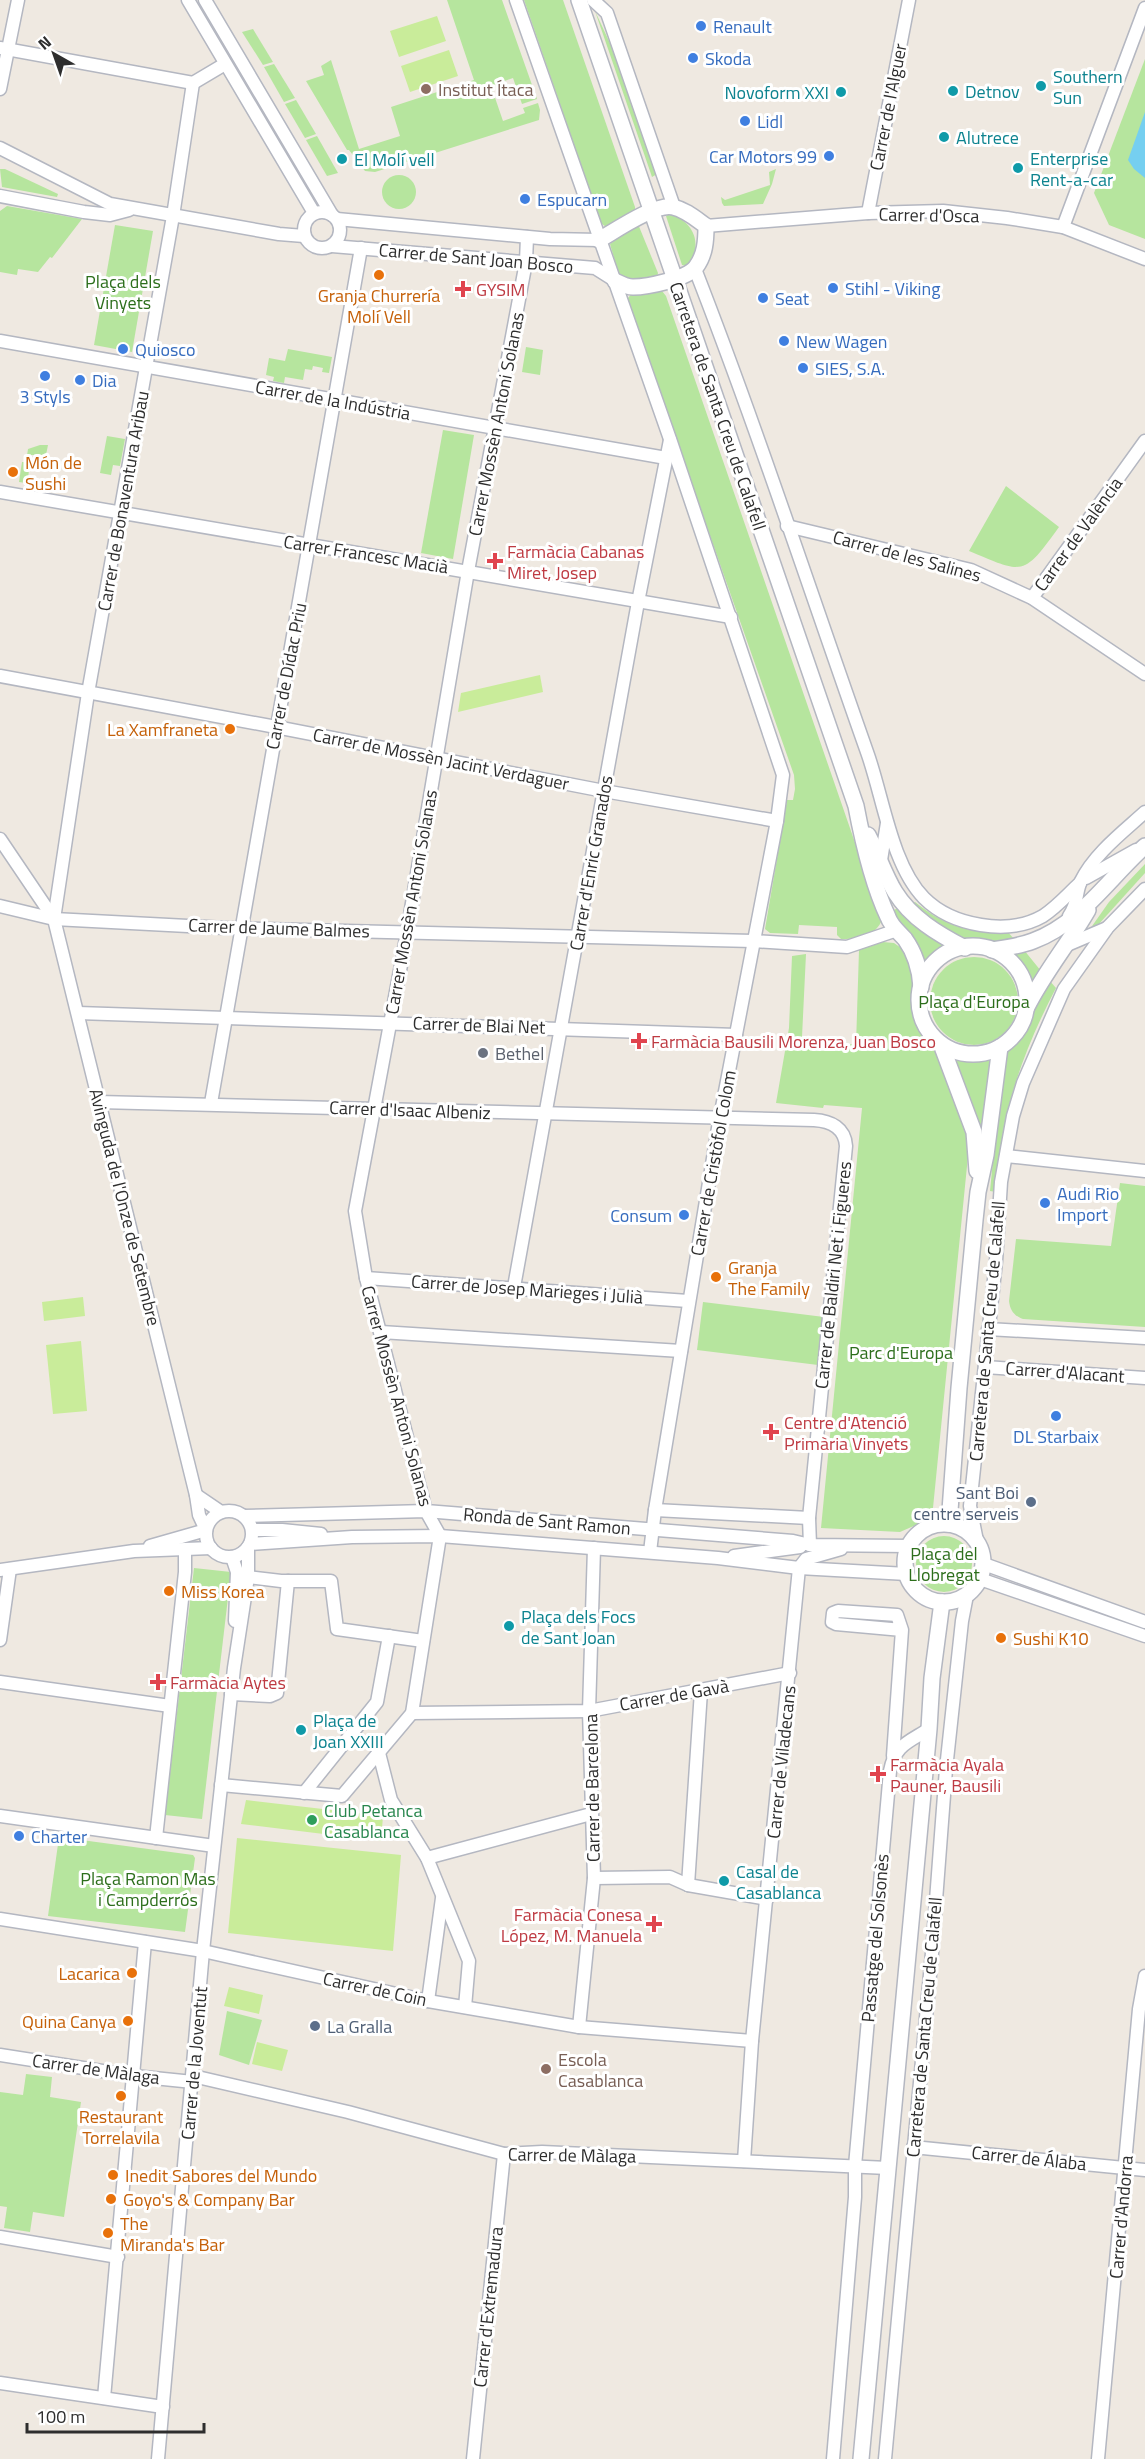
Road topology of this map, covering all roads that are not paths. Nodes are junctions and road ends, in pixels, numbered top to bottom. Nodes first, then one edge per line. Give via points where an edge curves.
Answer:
1 (18, 0) edge
2 (188, 0) edge
3 (205, 0) edge
4 (516, 0) edge
5 (579, 0) edge
6 (593, 0) edge
7 (909, 0) edge
8 (1145, 8) edge
9 (4, 49) edge
10 (225, 64) junction
11 (193, 83) junction
12 (0, 89) edge
13 (0, 148) edge
14 (0, 196) edge
15 (674, 207) junction
16 (132, 209) junction
17 (651, 211) junction
18 (314, 213) junction
19 (868, 213) junction
20 (173, 216) junction
21 (334, 217) junction
22 (706, 226) junction
23 (1063, 227) junction
24 (304, 236) junction
25 (527, 237) junction
26 (599, 240) junction
27 (332, 246) junction
28 (361, 248) junction
29 (1145, 259) edge
30 (526, 262) junction
31 (695, 269) junction
32 (674, 280) junction
33 (615, 281) junction
34 (0, 341) edge
35 (147, 367) junction
36 (336, 401) junction
37 (495, 428) junction
38 (670, 439) junction
39 (1145, 441) edge
40 (666, 458) junction
41 (0, 492) edge
42 (121, 513) junction
43 (787, 526) junction
44 (310, 545) junction
45 (468, 571) junction
46 (1032, 598) junction
47 (638, 602) junction
48 (731, 617) junction
49 (1145, 674) edge
50 (0, 676) edge
51 (88, 693) junction
52 (276, 727) junction
53 (436, 758) junction
54 (604, 791) junction
55 (1145, 812) edge
56 (857, 813) junction
57 (888, 818) junction
58 (777, 821) junction
59 (0, 839) edge
60 (1145, 845) edge
61 (881, 860) junction
62 (1081, 881) junction
63 (1145, 889) edge
64 (1094, 898) junction
65 (0, 906) edge
66 (54, 919) junction
67 (1063, 925) junction
68 (1108, 927) junction
69 (241, 928) junction
70 (897, 930) junction
71 (407, 933) junction
72 (578, 936) junction
73 (753, 941) junction
74 (1067, 945) junction
75 (965, 948) junction
76 (992, 950) junction
77 (921, 987) junction
78 (1026, 1009) junction
79 (78, 1013) junction
80 (226, 1018) junction
81 (390, 1023) junction
82 (562, 1028) junction
83 (736, 1035) junction
84 (941, 1044) junction
85 (1000, 1047) junction
86 (99, 1102) junction
87 (211, 1103) junction
88 (373, 1108) junction
89 (544, 1114) junction
90 (720, 1118) junction
91 (1006, 1156) junction
92 (1145, 1171) edge
93 (978, 1192) junction
94 (366, 1278) junction
95 (514, 1287) junction
96 (688, 1301) junction
97 (988, 1329) junction
98 (381, 1332) junction
99 (1145, 1338) edge
100 (681, 1351) junction
101 (985, 1367) junction
102 (1145, 1378) edge
103 (196, 1495) junction
104 (655, 1510) junction
105 (426, 1511) junction
106 (221, 1512) junction
107 (282, 1515) junction
108 (244, 1516) junction
109 (809, 1518) junction
110 (949, 1524) junction
111 (206, 1530) junction
112 (252, 1530) junction
113 (653, 1530) junction
114 (313, 1533) junction
115 (440, 1536) junction
116 (352, 1537) junction
117 (977, 1541) junction
118 (249, 1545) junction
119 (810, 1545) junction
120 (856, 1545) junction
121 (909, 1546) junction
122 (211, 1548) junction
123 (594, 1548) junction
124 (185, 1550) junction
125 (134, 1551) junction
126 (650, 1552) junction
127 (232, 1557) junction
128 (718, 1558) junction
129 (799, 1568) junction
130 (5, 1570) edge
131 (982, 1571) junction
132 (907, 1574) junction
133 (248, 1577) junction
134 (288, 1581) junction
135 (967, 1595) junction
136 (942, 1602) junction
137 (1145, 1622) edge
138 (902, 1630) junction
139 (0, 1632) edge
140 (389, 1636) junction
141 (1145, 1636) edge
142 (423, 1641) junction
143 (234, 1668) junction
144 (790, 1673) junction
145 (0, 1682) edge
146 (701, 1691) junction
147 (231, 1694) junction
148 (170, 1706) junction
149 (590, 1710) junction
150 (412, 1713) junction
151 (929, 1729) junction
152 (380, 1753) junction
153 (893, 1756) junction
154 (221, 1785) junction
155 (304, 1793) junction
156 (591, 1814) junction
157 (0, 1816) edge
158 (156, 1838) junction
159 (214, 1846) junction
160 (427, 1858) junction
161 (594, 1878) junction
162 (688, 1885) junction
163 (442, 1898) junction
164 (767, 1899) junction
165 (0, 1919) edge
166 (145, 1942) junction
167 (203, 1951) junction
168 (1145, 1976) edge
169 (428, 2001) junction
170 (465, 2007) junction
171 (579, 2027) junction
172 (752, 2041) junction
173 (0, 2055) edge
174 (134, 2076) junction
175 (193, 2079) junction
176 (913, 2147) junction
177 (504, 2154) junction
178 (744, 2162) junction
179 (855, 2166) junction
180 (888, 2168) junction
181 (1126, 2168) junction
182 (1145, 2170) edge
183 (0, 2237) edge
184 (117, 2257) junction
185 (0, 2383) edge
186 (104, 2398) junction
187 (163, 2407) junction
188 (158, 2459) edge
189 (473, 2459) edge
190 (833, 2459) edge
191 (861, 2459) edge
192 (885, 2459) edge
193 (1098, 2459) edge

1 - 9 street
2 - 10 street
3 - 21 street
4 - 26 street
5 - 17 street, Carretera de Santa Creu de Calafell
6 - 15 street via 607,13
7 - 19 street, Carrer de l'Alguer
8 - 23 street
9 - 11 street
9 - 12 street
10 - 11 street
10 - 18 street
11 - 20 street, Carrer de Bonaventura Aribau
13 - 16 street via 110,204
14 - 16 street via 110,215
15 - 17 street
15 - 22 street
16 - 20 street
17 - 26 street
17 - 32 street, Carretera de Santa Creu de Calafell
18 - 21 street via 326,212
18 - 24 street via 304,225
19 - 22 street, Carrer d'Osca
19 - 23 street, Carrer d'Osca via 943,211
20 - 24 street
20 - 35 street, Carrer de Bonaventura Aribau
21 - 25 street, Carrer de Sant Joan Bosco
21 - 27 street via 340,233
22 - 31 street via 706,246
23 - 29 street, Carrer d'Osca
24 - 27 street via 314,247
25 - 26 street, Carrer de Sant Joan Bosco
25 - 30 street, Carrer Mossèn Antoni Solanas
26 - 33 street
27 - 28 street, Carrer de Sant Joan Bosco
28 - 30 street, Carrer de Sant Joan Bosco
28 - 36 street, Carrer de Dídac Priu
30 - 33 street, Carrer de Sant Joan Bosco via 595,268
30 - 37 street, Carrer Mossèn Antoni Solanas
31 - 32 street
31 - 43 street, Carretera de Santa Creu de Calafell
32 - 33 street via 633,287
32 - 56 street, Carretera de Santa Creu de Calafell
33 - 38 street
34 - 35 street, Carrer de la Indústria
35 - 36 street, Carrer de la Indústria
35 - 42 street, Carrer de Bonaventura Aribau
36 - 37 street, Carrer de la Indústria
36 - 44 street, Carrer de Dídac Priu
37 - 40 street, Carrer de la Indústria
37 - 45 street, Carrer Mossèn Antoni Solanas
38 - 40 street, Carrer d'Enric Granados
38 - 48 street
39 - 46 street, Carrer de València
40 - 47 street, Carrer d'Enric Granados
41 - 42 street, Carrer Francesc Macià
42 - 44 street, Carrer Francesc Macià
42 - 51 street, Carrer de Bonaventura Aribau
43 - 46 street, Carrer de les Salines via 971,570
43 - 57 street, Carretera de Santa Creu de Calafell
44 - 45 street, Carrer Francesc Macià
44 - 52 street, Carrer de Dídac Priu
45 - 47 street, Carrer Francesc Macià
45 - 53 street, Carrer Mossèn Antoni Solanas
46 - 49 street, Carrer de les Salines
47 - 48 street, Carrer Francesc Macià
47 - 54 street, Carrer d'Enric Granados
48 - 58 street, Carrer de Cristòfol Colom via 783,774
50 - 51 street, Carrer de Mossèn Jacint Verdaguer
51 - 52 street, Carrer de Mossèn Jacint Verdaguer
51 - 66 street, Carrer de Bonaventura Aribau
52 - 53 street, Carrer de Mossèn Jacint Verdaguer
52 - 69 street, Carrer de Dídac Priu
53 - 54 street, Carrer de Mossèn Jacint Verdaguer
53 - 71 street, Carrer Mossèn Antoni Solanas
54 - 58 street, Carrer de Mossèn Jacint Verdaguer
54 - 72 street, Carrer d'Enric Granados
55 - 62 street via 1103,852
56 - 61 street, Carretera de Santa Creu de Calafell
56 - 70 street, Carretera de Santa Creu de Calafell via 884,908
57 - 61 street, Carretera de Santa Creu de Calafell
57 - 62 street, Carretera de Santa Creu de Calafell via 912,884 932,905 966,922 1001,926 1033,921 1054,908
58 - 73 street, Carrer de Cristòfol Colom
59 - 66 street
60 - 62 street
60 - 64 street
61 - 75 street, Carretera de Santa Creu de Calafell via 896,894 918,918
62 - 67 street via 1076,905
63 - 68 street
64 - 67 street
64 - 74 street
65 - 66 street, Carrer de Jaume Balmes
66 - 69 street, Carrer de Jaume Balmes
66 - 79 street, Avinguda de l'Onze de Setembre
67 - 76 street via 1034,941
68 - 74 street
68 - 91 street, Carretera de Santa Creu de Calafell via 1064,988 1038,1045 1023,1083
69 - 71 street, Carrer de Jaume Balmes
69 - 80 street, Carrer de Dídac Priu
70 - 73 street, Carrer de Jaume Balmes via 847,946
70 - 77 street, Carretera de Santa Creu de Calafell via 914,956
71 - 72 street, Carrer de Jaume Balmes
71 - 81 street, Carrer Mossèn Antoni Solanas
72 - 73 street, Carrer de Jaume Balmes
72 - 82 street, Carrer d'Enric Granados
73 - 83 street, Carrer de Cristòfol Colom
74 - 78 street
75 - 76 street
75 - 77 street via 939,959
76 - 78 street via 1008,959 1020,974 1026,991
77 - 84 street via 922,1016
78 - 85 street via 1016,1033
79 - 80 street, Carrer de Blai Net
79 - 86 street, Avinguda de l'Onze de Setembre
80 - 81 street, Carrer de Blai Net
80 - 87 street, Carrer de Dídac Priu
81 - 82 street, Carrer de Blai Net
81 - 88 street, Carrer Mossèn Antoni Solanas
82 - 83 street, Carrer de Blai Net
82 - 89 street, Carrer d'Enric Granados
83 - 90 street, Carrer de Cristòfol Colom
84 - 85 street via 970,1054
84 - 93 street, Carretera de Santa Creu de Calafell via 974,1132
85 - 93 street, Carretera de Santa Creu de Calafell
86 - 87 street, Carrer d'Isaac Albeniz
86 - 103 street, Avinguda de l'Onze de Setembre
87 - 88 street, Carrer d'Isaac Albeniz
88 - 89 street, Carrer d'Isaac Albeniz
88 - 94 street, Carrer Mossèn Antoni Solanas via 355,1211
89 - 90 street, Carrer d'Isaac Albeniz
89 - 95 street, Carrer d'Enric Granados
90 - 96 street, Carrer de Cristòfol Colom
90 - 109 street, Carrer de Baldiri Net i Figueres via 823,1121 833,1124 845,1138
91 - 92 street
91 - 97 street, Carretera de Santa Creu de Calafell
93 - 110 street, Carretera de Santa Creu de Calafell
94 - 95 street, Carrer de Josep Marieges i Julià
94 - 98 street, Carrer Mossèn Antoni Solanas
95 - 96 street, Carrer de Josep Marieges i Julià
96 - 100 street, Carrer de Cristòfol Colom
97 - 99 street, Carrer d'Alacant
97 - 101 street, Carretera de Santa Creu de Calafell
98 - 100 street
98 - 105 street, Carrer Mossèn Antoni Solanas
100 - 104 street, Carrer de Cristòfol Colom
101 - 102 street, Carrer d'Alacant
101 - 117 street, Carretera de Santa Creu de Calafell via 970,1506
103 - 106 street
103 - 111 street, Avinguda de l'Onze de Setembre
104 - 109 street, Ronda de Sant Ramon
104 - 113 street, Carrer de Cristòfol Colom
105 - 107 street, Ronda de Sant Ramon
105 - 113 street, Ronda de Sant Ramon
105 - 115 street, Carrer Mossèn Antoni Solanas
106 - 108 street, Ronda de Sant Ramon via 235,1511
106 - 111 street via 210,1520
107 - 108 street, Ronda de Sant Ramon
107 - 114 street, Ronda de Sant Ramon
108 - 112 street
109 - 119 street, Carrer de Baldiri Net i Figueres
110 - 117 street via 968,1531
110 - 121 street via 926,1528
111 - 122 street
111 - 125 street
112 - 114 street, Ronda de Sant Ramon
112 - 118 street
113 - 119 street, Ronda de Sant Ramon
113 - 126 street, Carrer de Cristòfol Colom
114 - 116 street, Ronda de Sant Ramon
115 - 116 street, Ronda de Sant Ramon
115 - 123 street, Ronda de Sant Ramon
115 - 142 street
116 - 118 street, Ronda de Sant Ramon
117 - 131 street via 982,1551
118 - 127 street
118 - 133 street, Carrer de la Joventut
119 - 120 street, Ronda de Sant Ramon
119 - 128 street, Ronda de Sant Ramon
120 - 121 street, Ronda de Sant Ramon
120 - 129 street via 806,1559
121 - 132 street
122 - 124 street
122 - 127 street
123 - 126 street, Ronda de Sant Ramon
123 - 149 street, Carrer de Barcelona
124 - 125 street
124 - 148 street
125 - 130 street
126 - 128 street, Ronda de Sant Ramon
127 - 143 street, Carrer de la Joventut via 237,1572
128 - 129 street, Ronda de Sant Ramon
129 - 132 street, Ronda de Sant Ramon
129 - 144 street, Carrer de Viladecans
130 - 139 street
131 - 135 street
131 - 137 street
131 - 141 street
132 - 136 street via 918,1592
133 - 134 street
133 - 143 street, Carrer de la Joventut
134 - 140 street via 331,1581 336,1629
134 - 147 street via 277,1693
135 - 136 street
135 - 176 street, Carretera de Santa Creu de Calafell via 946,1769
136 - 151 street, Carretera de Santa Creu de Calafell
138 - 138 street via 897,1615 838,1611 831,1617 836,1624
138 - 153 street, Passatge del Solsonès
140 - 142 street
140 - 155 street via 377,1702
142 - 150 street
143 - 147 street, Carrer de la Joventut
144 - 146 street, Carrer de Gavà
144 - 164 street, Carrer de Viladecans
145 - 148 street
146 - 149 street, Carrer de Gavà
146 - 162 street
147 - 154 street, Carrer de la Joventut
148 - 158 street
149 - 150 street, Carrer de Gavà
149 - 156 street, Carrer de Barcelona
150 - 152 street
151 - 153 street
151 - 180 street, Carretera de Santa Creu de Calafell
152 - 155 street via 342,1796
152 - 160 street via 391,1800
153 - 179 street, Passatge del Solsonès
154 - 155 street
154 - 159 street, Carrer de la Joventut
156 - 160 street
156 - 161 street, Carrer de Barcelona
157 - 158 street
158 - 159 street
159 - 167 street, Carrer de la Joventut
160 - 163 street
161 - 162 street via 670,1878
161 - 171 street, Carrer de Barcelona
162 - 164 street
163 - 169 street
163 - 170 street via 469,1961
164 - 172 street, Carrer de Viladecans
165 - 166 street, Carrer de Coin
166 - 167 street, Carrer de Coin
166 - 174 street
167 - 169 street, Carrer de Coin
167 - 175 street, Carrer de la Joventut
168 - 181 street, Carrer d'Andorra
169 - 170 street, Carrer de Coin
170 - 171 street, Carrer de Coin via 524,2011
171 - 172 street, Carrer de Coin
172 - 178 street, Carrer de Viladecans
173 - 174 street, Carrer de Màlaga
174 - 175 street, Carrer de Màlaga
174 - 184 street
175 - 177 street, Carrer de Màlaga via 336,2109
175 - 187 street, Carrer de la Joventut
176 - 181 street, Carrer de Álaba
176 - 192 street, Carretera de Santa Creu de Calafell
177 - 178 street, Carrer de Màlaga via 542,2152
177 - 189 street, Carrer d'Extremadura
178 - 179 street, Carrer de Màlaga
179 - 180 street, Carrer de Màlaga
179 - 190 street, Passatge del Solsonès
180 - 191 street, Carretera de Santa Creu de Calafell
181 - 182 street, Carrer de Álaba
181 - 193 street, Carrer d'Andorra
183 - 184 street
184 - 186 street
185 - 186 street
186 - 187 street
187 - 188 street, Carrer de la Joventut

